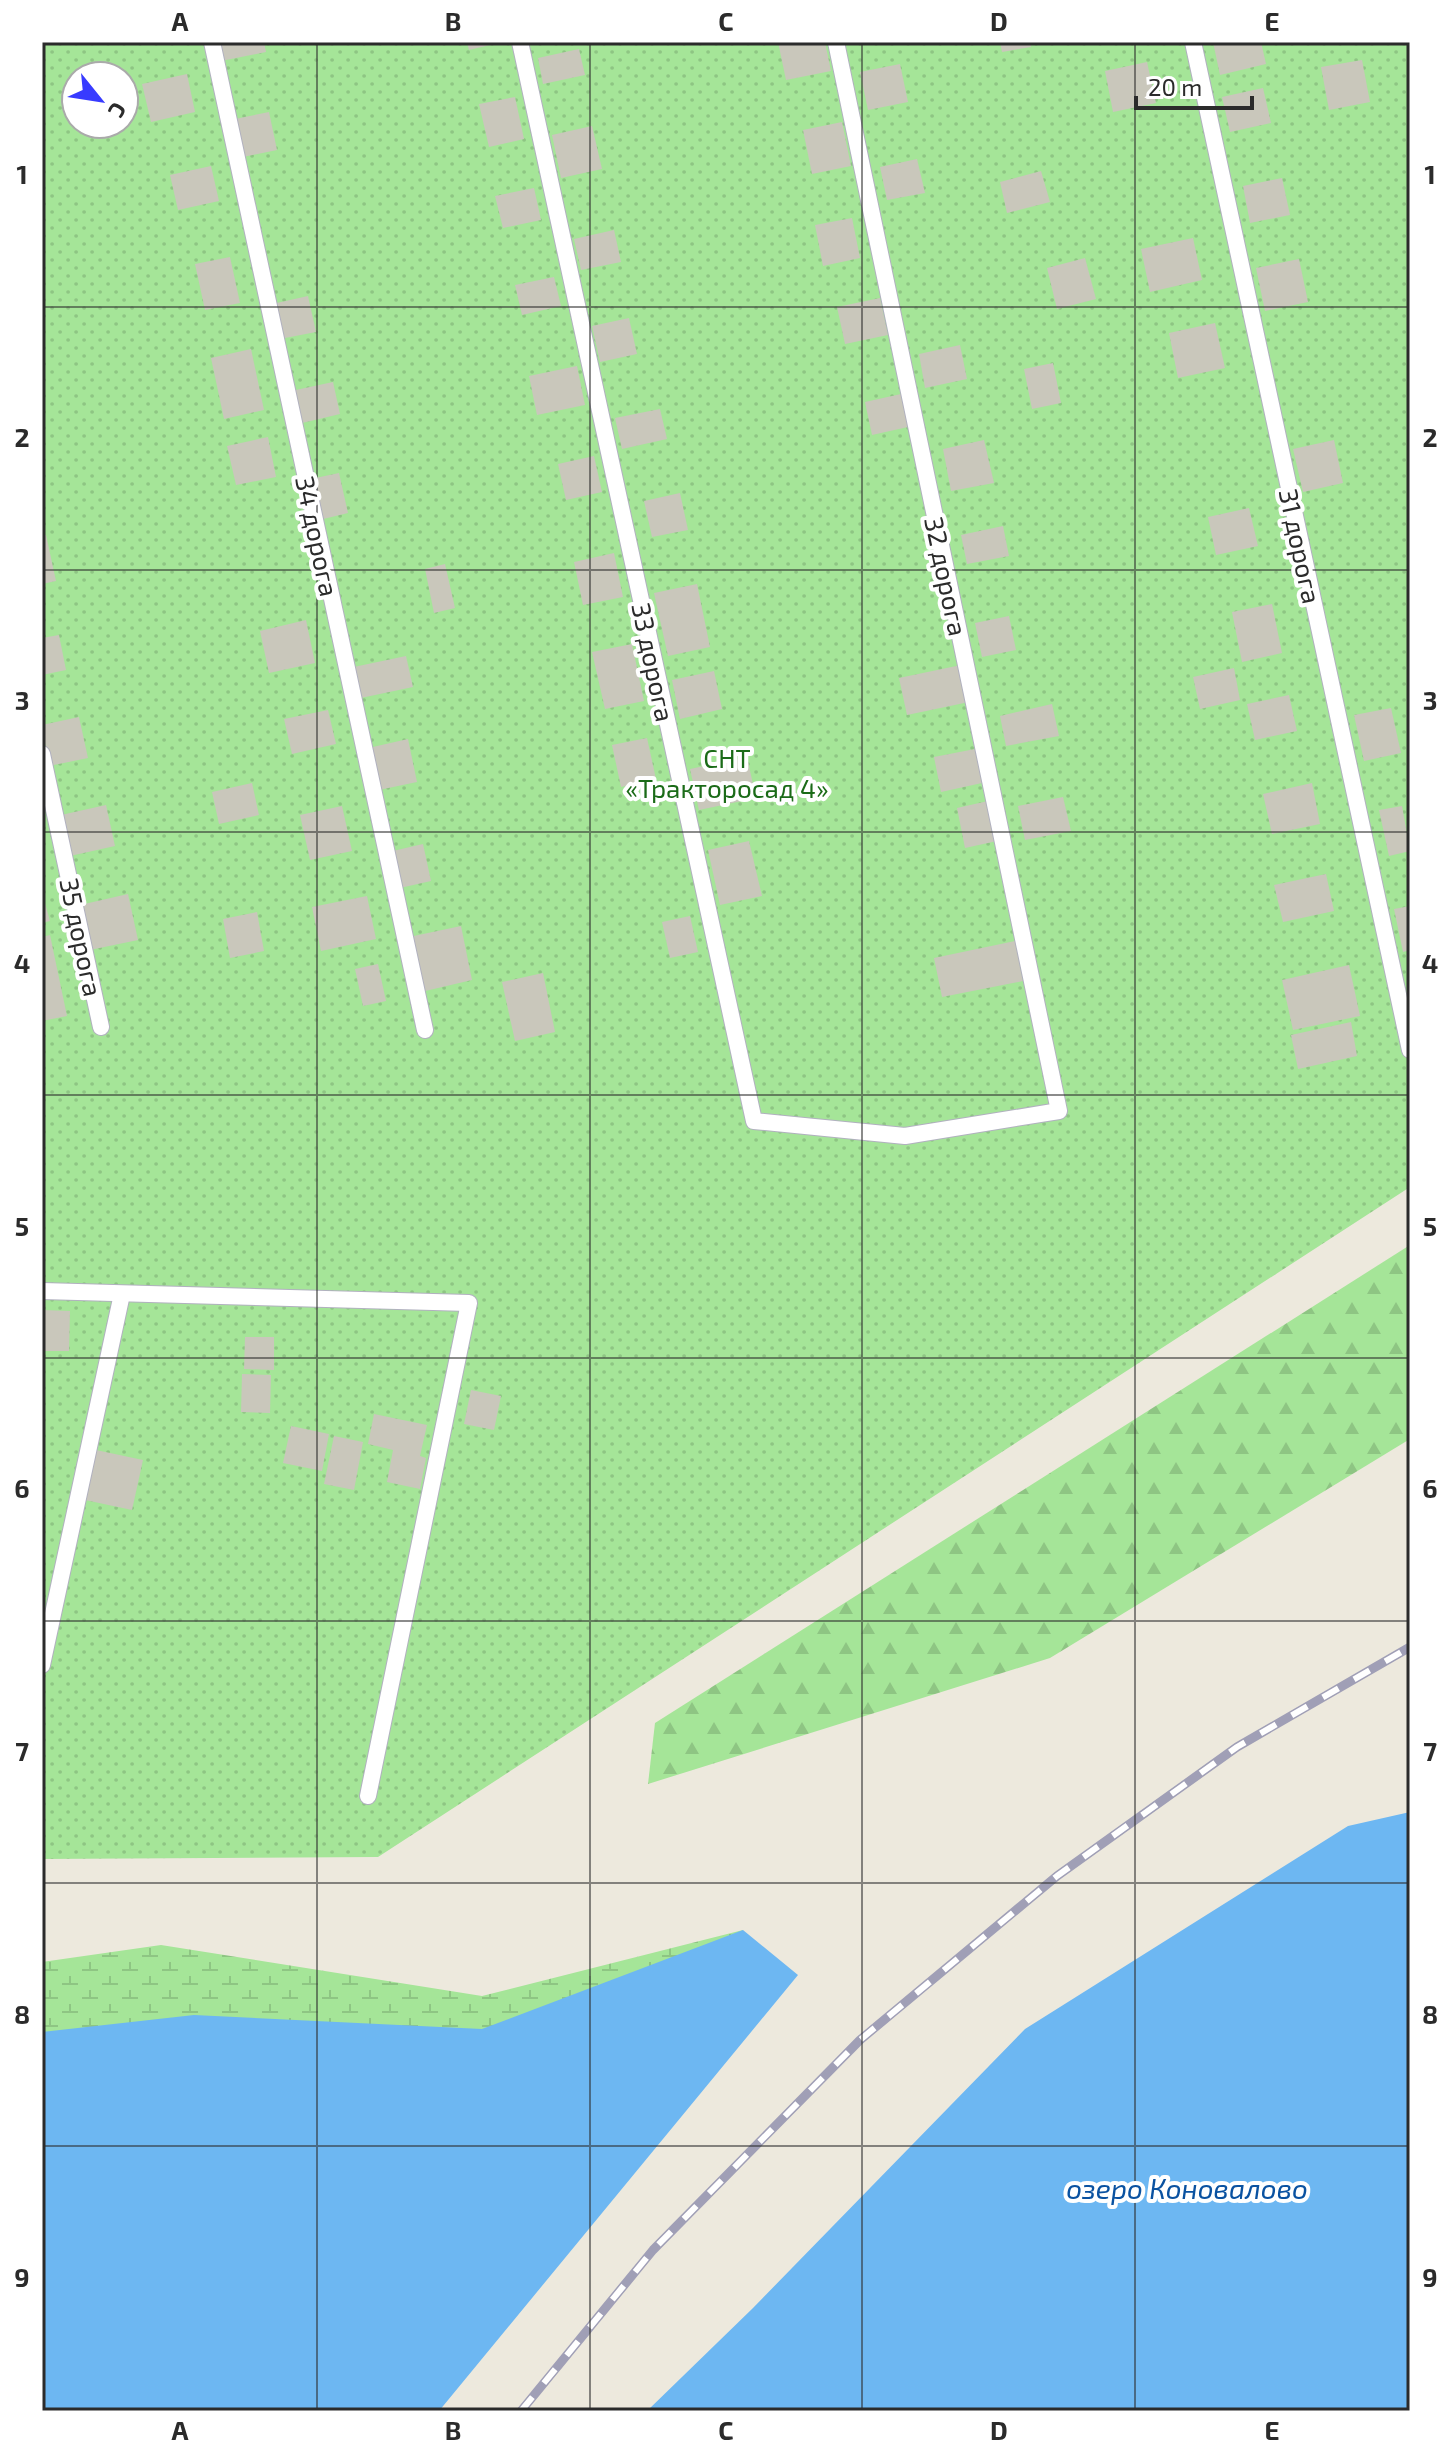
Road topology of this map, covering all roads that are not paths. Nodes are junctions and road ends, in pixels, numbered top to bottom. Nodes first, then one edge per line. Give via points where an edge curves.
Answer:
1 (212, 42) edge
2 (520, 42) edge
3 (836, 42) edge
4 (1193, 42) edge
5 (42, 754) edge
6 (101, 1027) dead end
7 (425, 1030) dead end
8 (1410, 1050) edge
9 (1059, 1111) joint
10 (42, 1291) edge
11 (122, 1294) junction
12 (42, 1665) edge
13 (368, 1796) dead end

1 - 7 lane, 34 дорога
2 - 9 lane, 33 дорога via 754,1121 905,1136
3 - 9 lane, 32 дорога
4 - 8 lane, 31 дорога
5 - 6 lane, 35 дорога
10 - 11 lane
11 - 12 lane
11 - 13 lane via 469,1303

